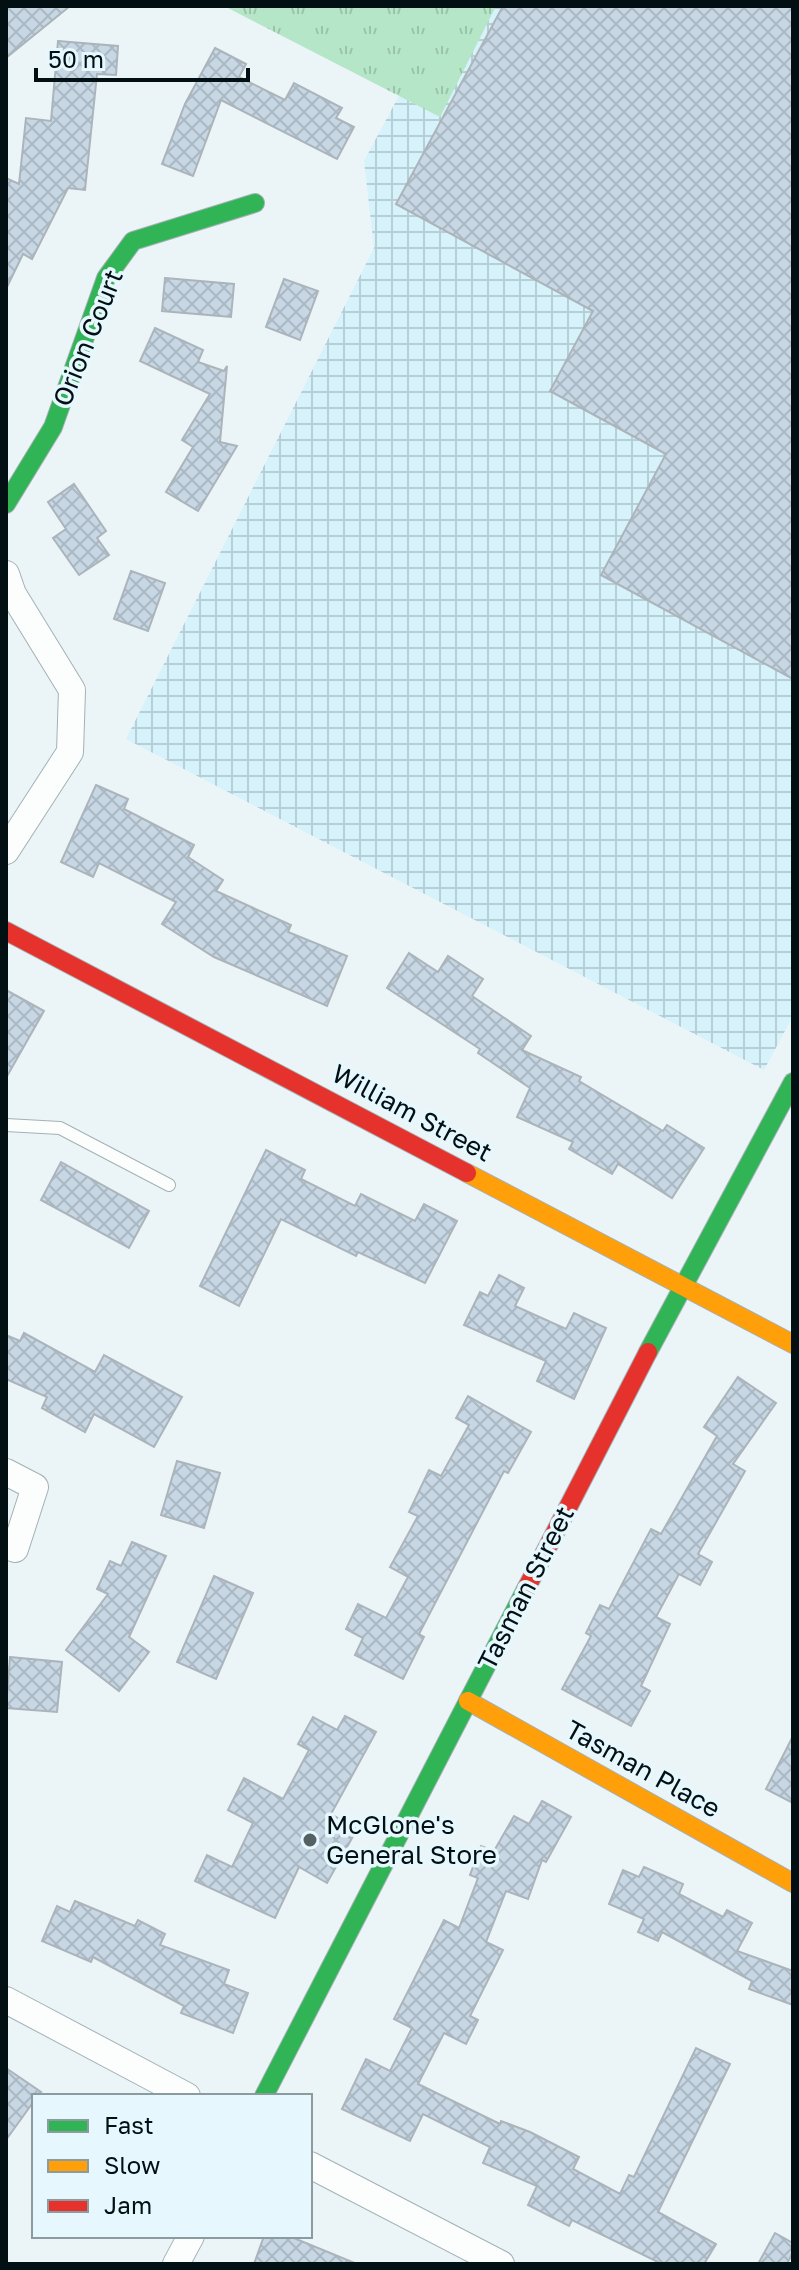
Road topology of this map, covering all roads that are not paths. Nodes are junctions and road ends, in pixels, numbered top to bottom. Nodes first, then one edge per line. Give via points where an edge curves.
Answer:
1 (255, 203) dead end
2 (6, 504) edge
3 (6, 574) edge
4 (6, 851) edge
5 (6, 931) edge
6 (793, 1082) edge
7 (6, 1125) edge
8 (169, 1185) dead end
9 (683, 1284) junction
10 (793, 1344) edge
11 (6, 1472) edge
12 (15, 1549) dead end
13 (468, 1701) junction
14 (793, 1883) edge
15 (6, 2000) edge
16 (183, 2094) edge
17 (265, 2094) edge
18 (312, 2166) edge
19 (190, 2238) edge
20 (176, 2264) edge
21 (501, 2264) edge

1 - 2 street, Orion Court via 133,241 106,278 53,427
3 - 4 street via 72,690 70,752
5 - 9 street, William Street
6 - 9 street, Tasman Street
7 - 8 lane via 60,1128
9 - 10 street, William Street
9 - 13 street, Tasman Street
11 - 12 street via 35,1487
13 - 14 street, Tasman Place
13 - 17 street, Tasman Street
15 - 16 street
18 - 21 street
19 - 20 street

